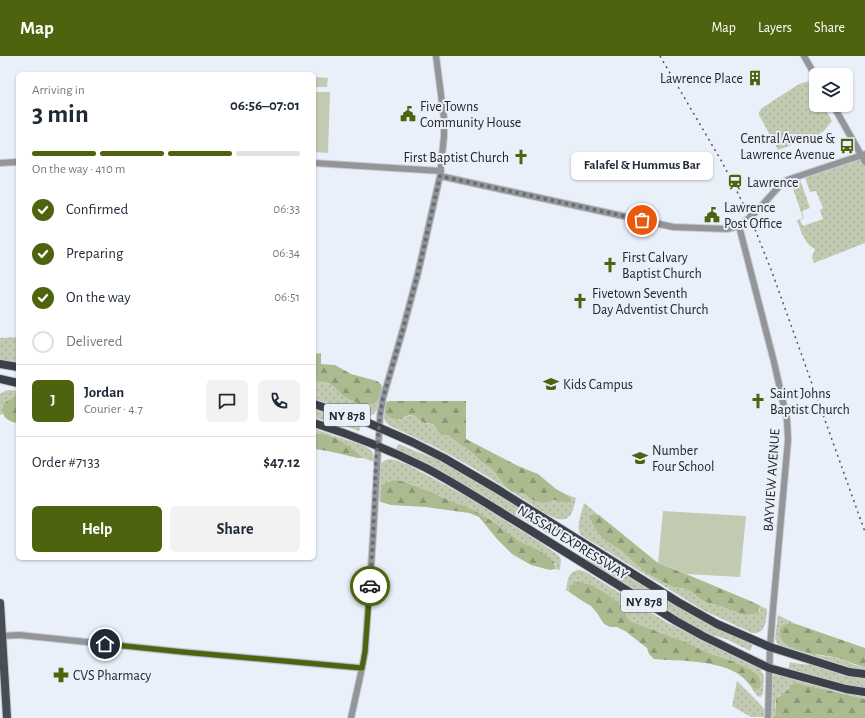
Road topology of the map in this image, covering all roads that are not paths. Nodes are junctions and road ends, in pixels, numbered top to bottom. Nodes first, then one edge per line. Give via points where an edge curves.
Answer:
1 (436, 56) edge
2 (804, 56) edge
3 (811, 68) edge
4 (837, 112) edge
5 (863, 154) edge
6 (16, 162) edge
7 (865, 162) edge
8 (316, 163) edge
9 (0, 164) edge
10 (440, 174) junction
11 (739, 226) junction
12 (0, 364) edge
13 (16, 367) edge
14 (0, 379) edge
15 (16, 383) edge
16 (316, 405) edge
17 (316, 424) edge
18 (379, 427) junction
19 (378, 446) junction
20 (0, 603) edge
21 (2, 636) junction
22 (770, 647) junction
23 (362, 668) junction
24 (770, 668) junction
25 (865, 674) edge
26 (865, 692) edge
27 (7, 718) edge
28 (351, 718) edge
29 (768, 718) edge

1 - 10 street via 444,118
2 - 3 street
4 - 5 street
5 - 7 street
5 - 11 street via 783,182 753,215
6 - 9 street
8 - 10 street
10 - 11 street via 673,227 727,229
10 - 18 street via 418,273 383,398
11 - 22 street, BAYVIEW AVENUE via 787,420 788,440
12 - 13 highway
14 - 15 highway
16 - 18 highway, NASSAU EXPRESSWAY / NY 878
17 - 19 highway, NASSAU EXPRESSWAY / NY 878
18 - 19 street
18 - 22 highway, NASSAU EXPRESSWAY / NY 878 via 473,474 698,614
19 - 23 street
19 - 24 highway, NASSAU EXPRESSWAY / NY 878 via 474,495 681,624
20 - 21 main road
21 - 23 street via 19,635
21 - 27 main road
22 - 24 street, BAYVIEW AVENUE
22 - 25 highway, NASSAU EXPRESSWAY / NY 878 via 849,672
23 - 28 street
24 - 26 highway, NASSAU EXPRESSWAY / NY 878
24 - 29 street, BAYVIEW AVENUE

